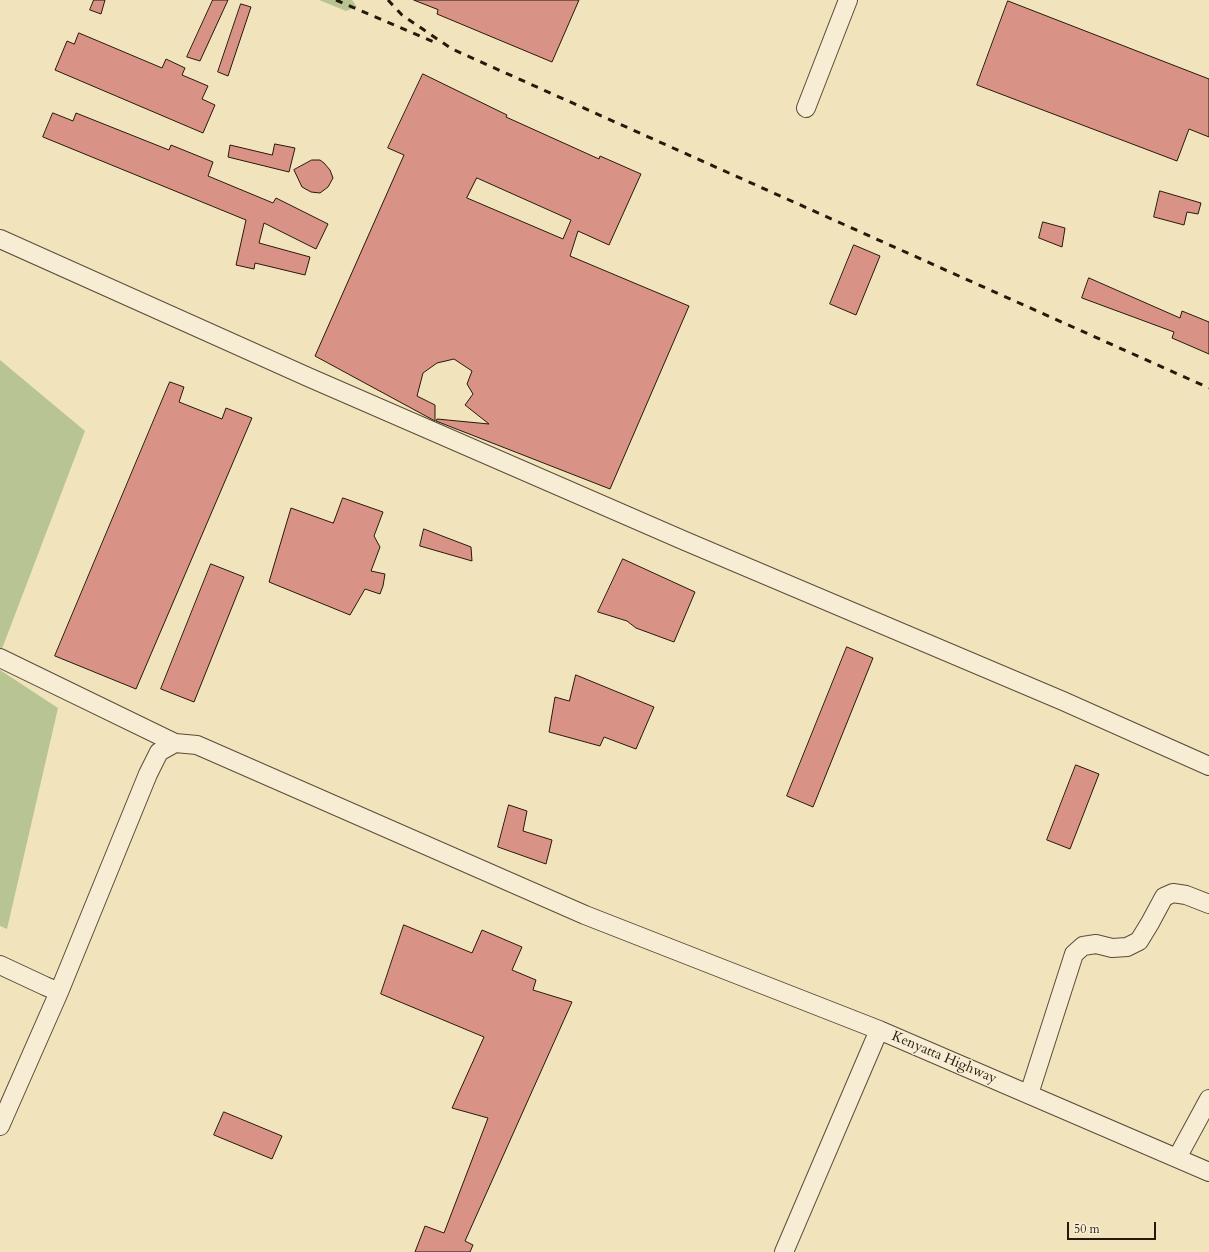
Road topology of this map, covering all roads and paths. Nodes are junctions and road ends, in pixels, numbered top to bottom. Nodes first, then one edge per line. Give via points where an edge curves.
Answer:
1 (848, 0) edge
2 (806, 108) dead end
3 (0, 239) edge
4 (0, 658) edge
5 (175, 742) junction
6 (1209, 766) edge
7 (1209, 904) edge
8 (0, 965) edge
9 (59, 992) junction
10 (879, 1030) junction
11 (1029, 1094) junction
12 (1209, 1099) edge
13 (0, 1126) edge
14 (1177, 1158) junction
15 (1209, 1172) edge
16 (784, 1252) edge

1 - 2 street
3 - 6 street via 677,538 1063,701
4 - 5 street
5 - 9 street via 159,752 148,774
5 - 10 street via 197,745 585,915
7 - 11 street via 1173,893 1164,897 1139,941 1127,947 1112,948 1096,944 1083,946 1074,954
8 - 9 street
9 - 13 street
10 - 11 street, Kenyatta Highway
10 - 16 street, Kenyatta Highway
11 - 14 street, Kenyatta Highway
12 - 14 street
14 - 15 street, Kenyatta Highway

